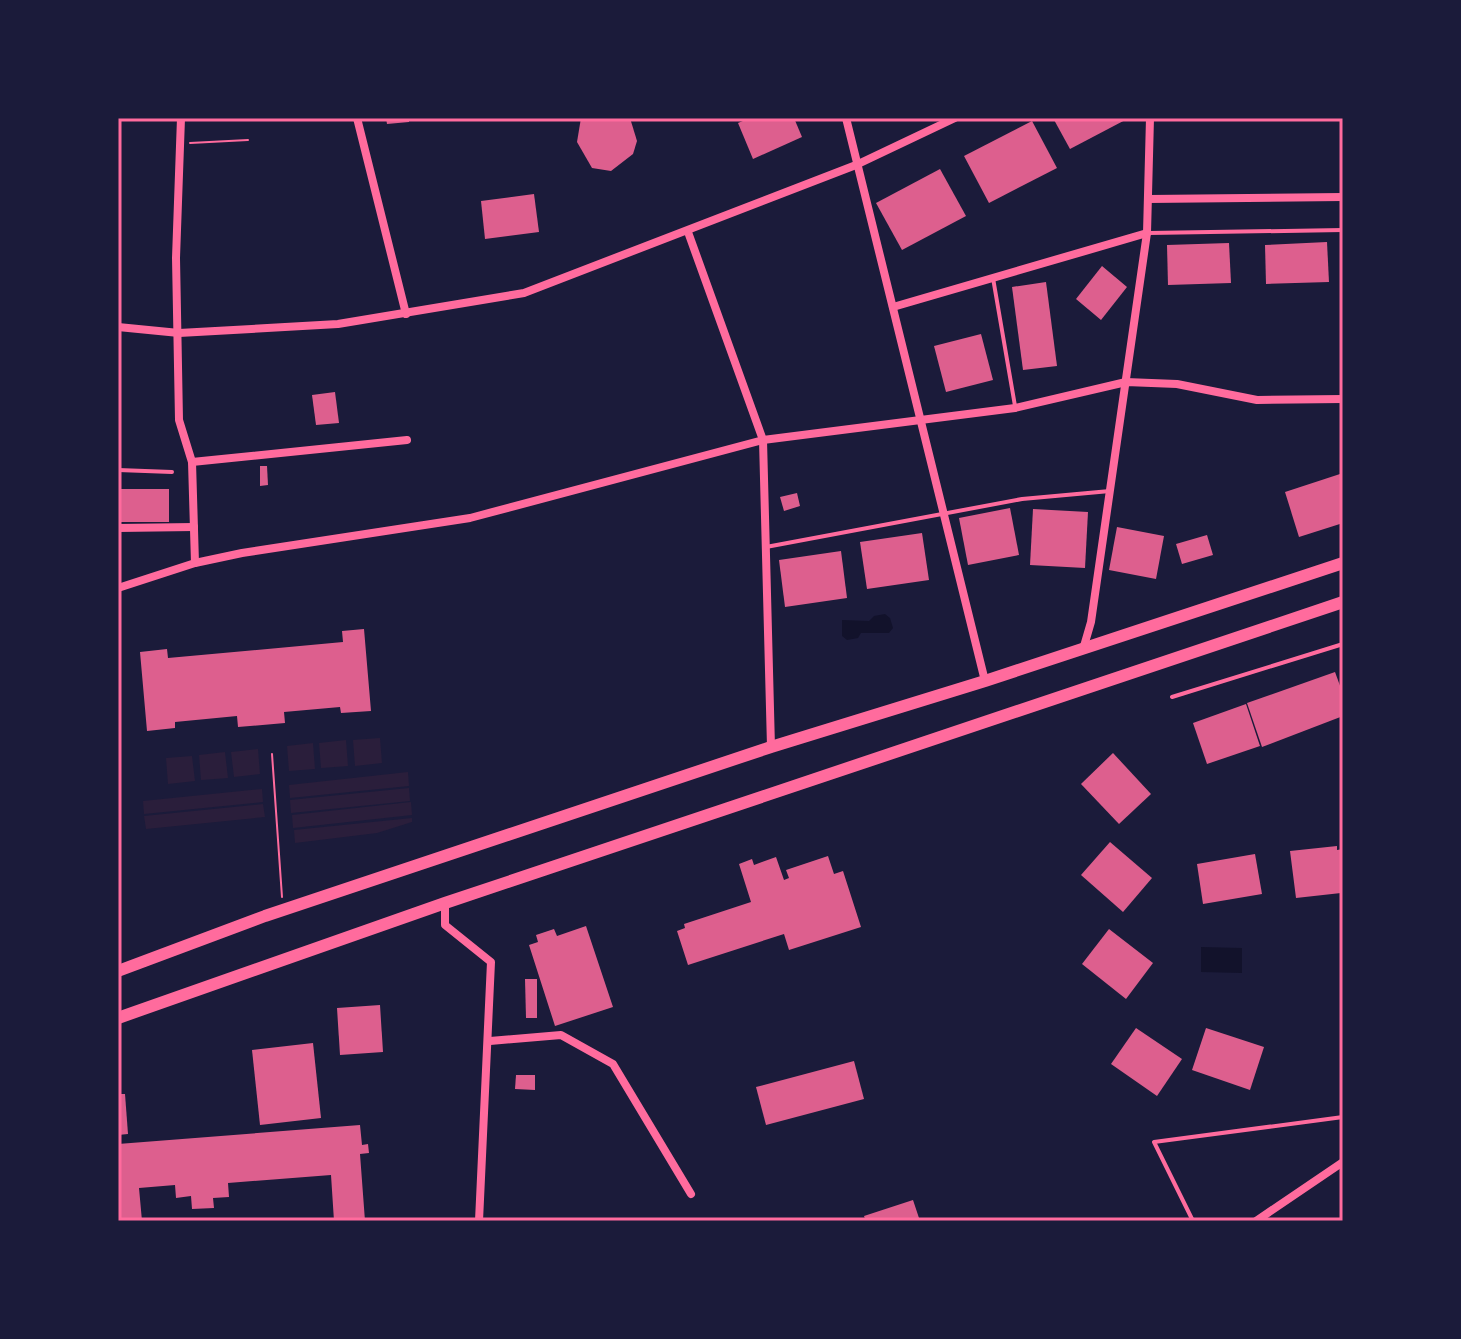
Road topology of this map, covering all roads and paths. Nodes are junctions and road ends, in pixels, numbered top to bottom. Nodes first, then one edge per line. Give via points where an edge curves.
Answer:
1 (181, 118) edge
2 (357, 118) edge
3 (846, 118) edge
4 (955, 118) edge
5 (1150, 118) edge
6 (248, 140) dead end
7 (181, 144) junction
8 (856, 165) junction
9 (1343, 197) edge
10 (1148, 199) junction
11 (1343, 230) edge
12 (688, 232) junction
13 (1147, 233) junction
14 (993, 278) junction
15 (893, 307) junction
16 (406, 314) junction
17 (118, 327) edge
18 (179, 333) junction
19 (1126, 382) junction
20 (1343, 399) edge
21 (1015, 408) junction
22 (922, 421) junction
23 (407, 440) dead end
24 (763, 440) junction
25 (192, 462) junction
26 (118, 470) edge
27 (172, 472) dead end
28 (1110, 491) junction
29 (944, 516) junction
30 (194, 527) junction
31 (118, 528) edge
32 (766, 547) junction
33 (195, 563) junction
34 (1343, 563) edge
35 (118, 588) edge
36 (1343, 602) edge
37 (1343, 644) edge
38 (1084, 646) junction
39 (985, 681) junction
40 (1172, 697) dead end
41 (771, 747) junction
42 (272, 754) dead end
43 (445, 903) junction
44 (283, 910) junction
45 (118, 971) edge
46 (118, 1018) edge
47 (490, 1041) junction
48 (1343, 1117) edge
49 (1343, 1162) edge
50 (691, 1194) dead end
51 (479, 1221) edge
52 (1193, 1221) edge
53 (1256, 1221) edge

1 - 7 street
2 - 16 street
3 - 8 street
4 - 8 street
5 - 10 street
6 - 7 path
7 - 18 street
8 - 12 street
8 - 15 street
9 - 10 street
10 - 13 street
11 - 13 lane
12 - 16 street via 524,293
12 - 24 street
13 - 14 street
13 - 19 street
14 - 15 street
14 - 21 lane
15 - 22 street
16 - 18 street via 338,324
17 - 18 street
18 - 25 street via 179,420
19 - 20 street via 1177,384 1257,400
19 - 21 street
19 - 28 street
21 - 22 street
22 - 24 street
22 - 29 street
23 - 25 street
24 - 32 street
24 - 33 street via 470,518
25 - 30 street
26 - 27 lane
28 - 29 lane via 1022,499
28 - 38 street
29 - 32 lane
29 - 39 street
30 - 31 street
30 - 33 street
32 - 41 street
33 - 35 street
34 - 38 main road
36 - 43 main road
37 - 40 lane
38 - 39 main road
39 - 41 main road
41 - 44 main road
42 - 44 path
43 - 46 main road
43 - 47 street via 445,925 491,962
44 - 45 main road
47 - 50 street via 561,1035 613,1064
47 - 51 street
48 - 52 lane via 1154,1142
49 - 53 street

